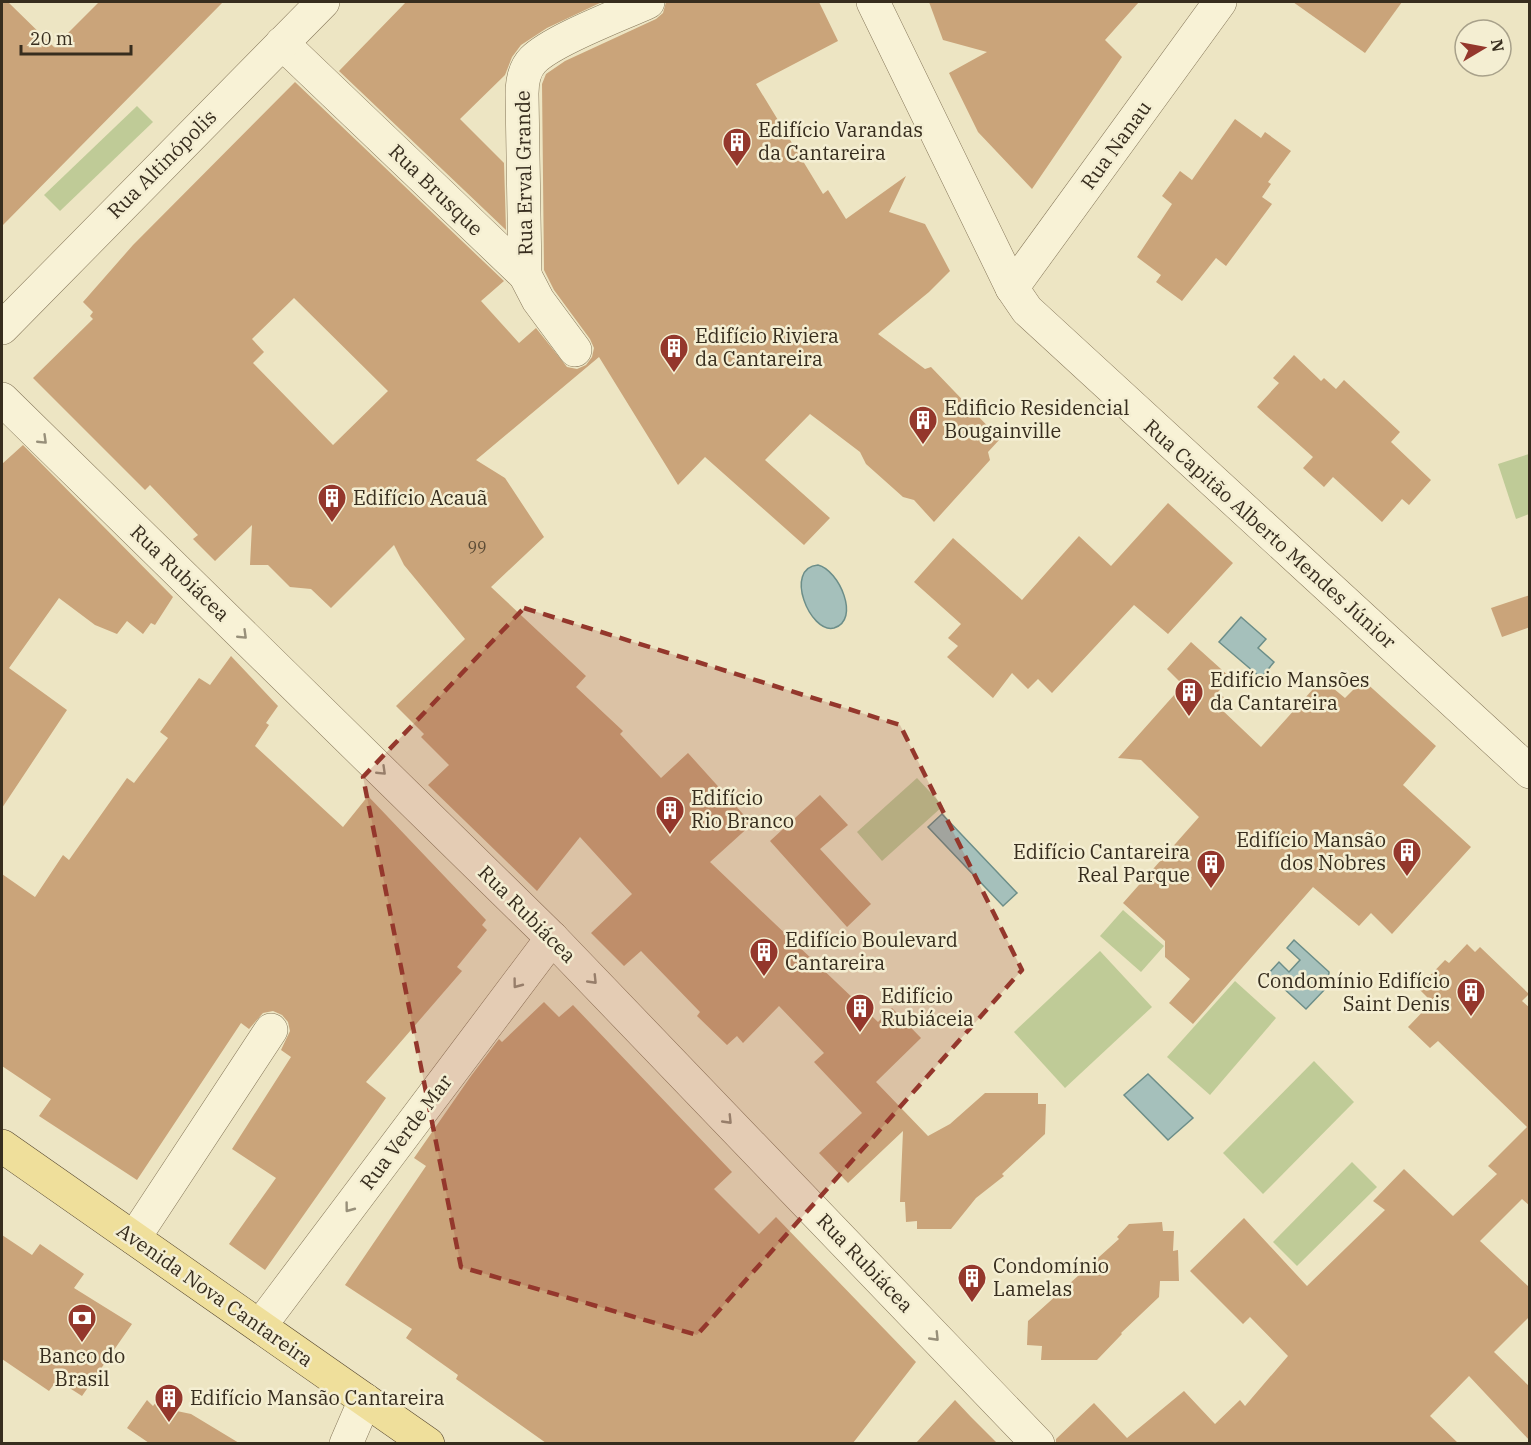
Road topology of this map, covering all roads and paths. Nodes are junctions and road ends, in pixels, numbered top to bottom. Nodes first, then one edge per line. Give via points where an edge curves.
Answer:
1 (322, 2) edge
2 (648, 2) edge
3 (873, 2) edge
4 (1220, 2) edge
5 (282, 43) junction
6 (525, 275) junction
7 (1012, 288) junction
8 (2, 328) edge
9 (575, 350) dead end
10 (2, 399) edge
11 (1530, 772) edge
12 (552, 938) junction
13 (271, 1030) dead end
14 (2, 1146) edge
15 (134, 1238) junction
16 (260, 1326) junction
17 (365, 1400) junction
18 (346, 1443) edge
19 (428, 1443) edge
20 (1038, 1443) edge

1 - 5 street, Rua Altinópolis
2 - 6 street, Rua Erval Grande via 555,45 532,61 526,71 522,94
3 - 7 street, Rua Capitão Alberto Mendes Júnior
4 - 7 street, Rua Nanau
5 - 6 street, Rua Brusque
5 - 8 street, Rua Altinópolis
6 - 9 street, Rua Brusque via 538,300
7 - 11 street, Rua Capitão Alberto Mendes Júnior via 1043,326
10 -> 12 street, Rua Rubiácea
12 -> 16 street, Rua Verde Mar
12 -> 20 street, Rua Rubiácea
13 - 15 street
14 - 15 main road, Avenida Nova Cantareira
15 - 16 main road, Avenida Nova Cantareira
16 - 17 main road, Avenida Nova Cantareira
17 - 18 street
17 - 19 main road, Avenida Nova Cantareira

